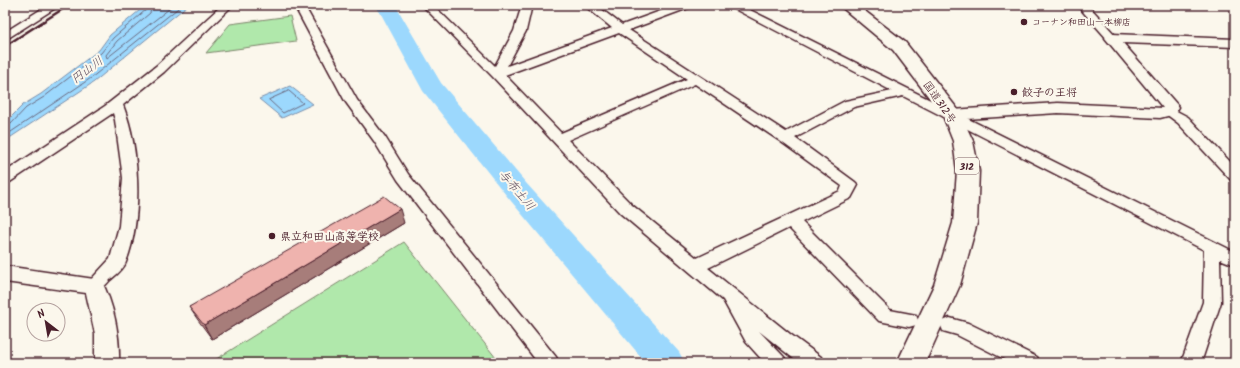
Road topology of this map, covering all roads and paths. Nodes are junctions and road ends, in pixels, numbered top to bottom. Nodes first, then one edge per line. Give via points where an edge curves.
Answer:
1 (55, 5) edge
2 (228, 5) edge
3 (299, 5) edge
4 (427, 5) edge
5 (527, 5) edge
6 (589, 5) edge
7 (687, 5) edge
8 (732, 5) edge
9 (847, 5) edge
10 (1082, 5) edge
11 (620, 29) junction
12 (5, 37) edge
13 (1112, 38) junction
14 (1235, 44) edge
15 (497, 74) junction
16 (696, 79) junction
17 (905, 92) junction
18 (116, 105) junction
19 (1169, 111) junction
20 (952, 116) junction
21 (785, 138) junction
22 (559, 139) junction
23 (1235, 176) edge
24 (5, 179) edge
25 (792, 221) junction
26 (1212, 247) junction
27 (1235, 259) edge
28 (694, 267) junction
29 (5, 274) edge
30 (94, 286) junction
31 (727, 293) junction
32 (909, 320) dead end
33 (950, 326) dead end
34 (107, 363) edge
35 (549, 363) edge
36 (777, 363) edge
37 (814, 363) edge
38 (911, 363) edge
39 (1030, 363) edge
40 (1191, 363) edge

1 - 12 street
2 - 18 street via 160,69
3 - 35 street via 351,101 403,177
4 - 15 street
5 - 15 street via 520,31
6 - 11 street
7 - 11 street
8 - 17 street
9 - 20 highway, 国道312号 / 312 via 899,46
10 - 13 street
11 - 15 street
11 - 16 street
13 - 14 street
13 - 19 street via 1166,100 1171,107
15 - 22 street
16 - 21 street
16 - 22 street
17 - 20 street
17 - 21 street via 850,104
18 - 24 street
18 - 30 street via 122,120 130,178 126,226 118,262
19 - 20 street via 1160,113 1058,108
19 - 23 street via 1183,120
20 - 26 street
20 - 38 highway, 国道312号 / 312 via 963,141 968,171 965,223 947,285
21 - 25 street via 850,185 846,194
22 - 28 street via 626,209
25 - 28 street
25 - 32 street via 885,316
26 - 27 street
26 - 40 street via 1212,302
28 - 31 street
29 - 30 street
30 - 34 street via 108,349
31 - 36 street via 753,337
31 - 37 street via 782,340
33 - 39 street via 961,328

